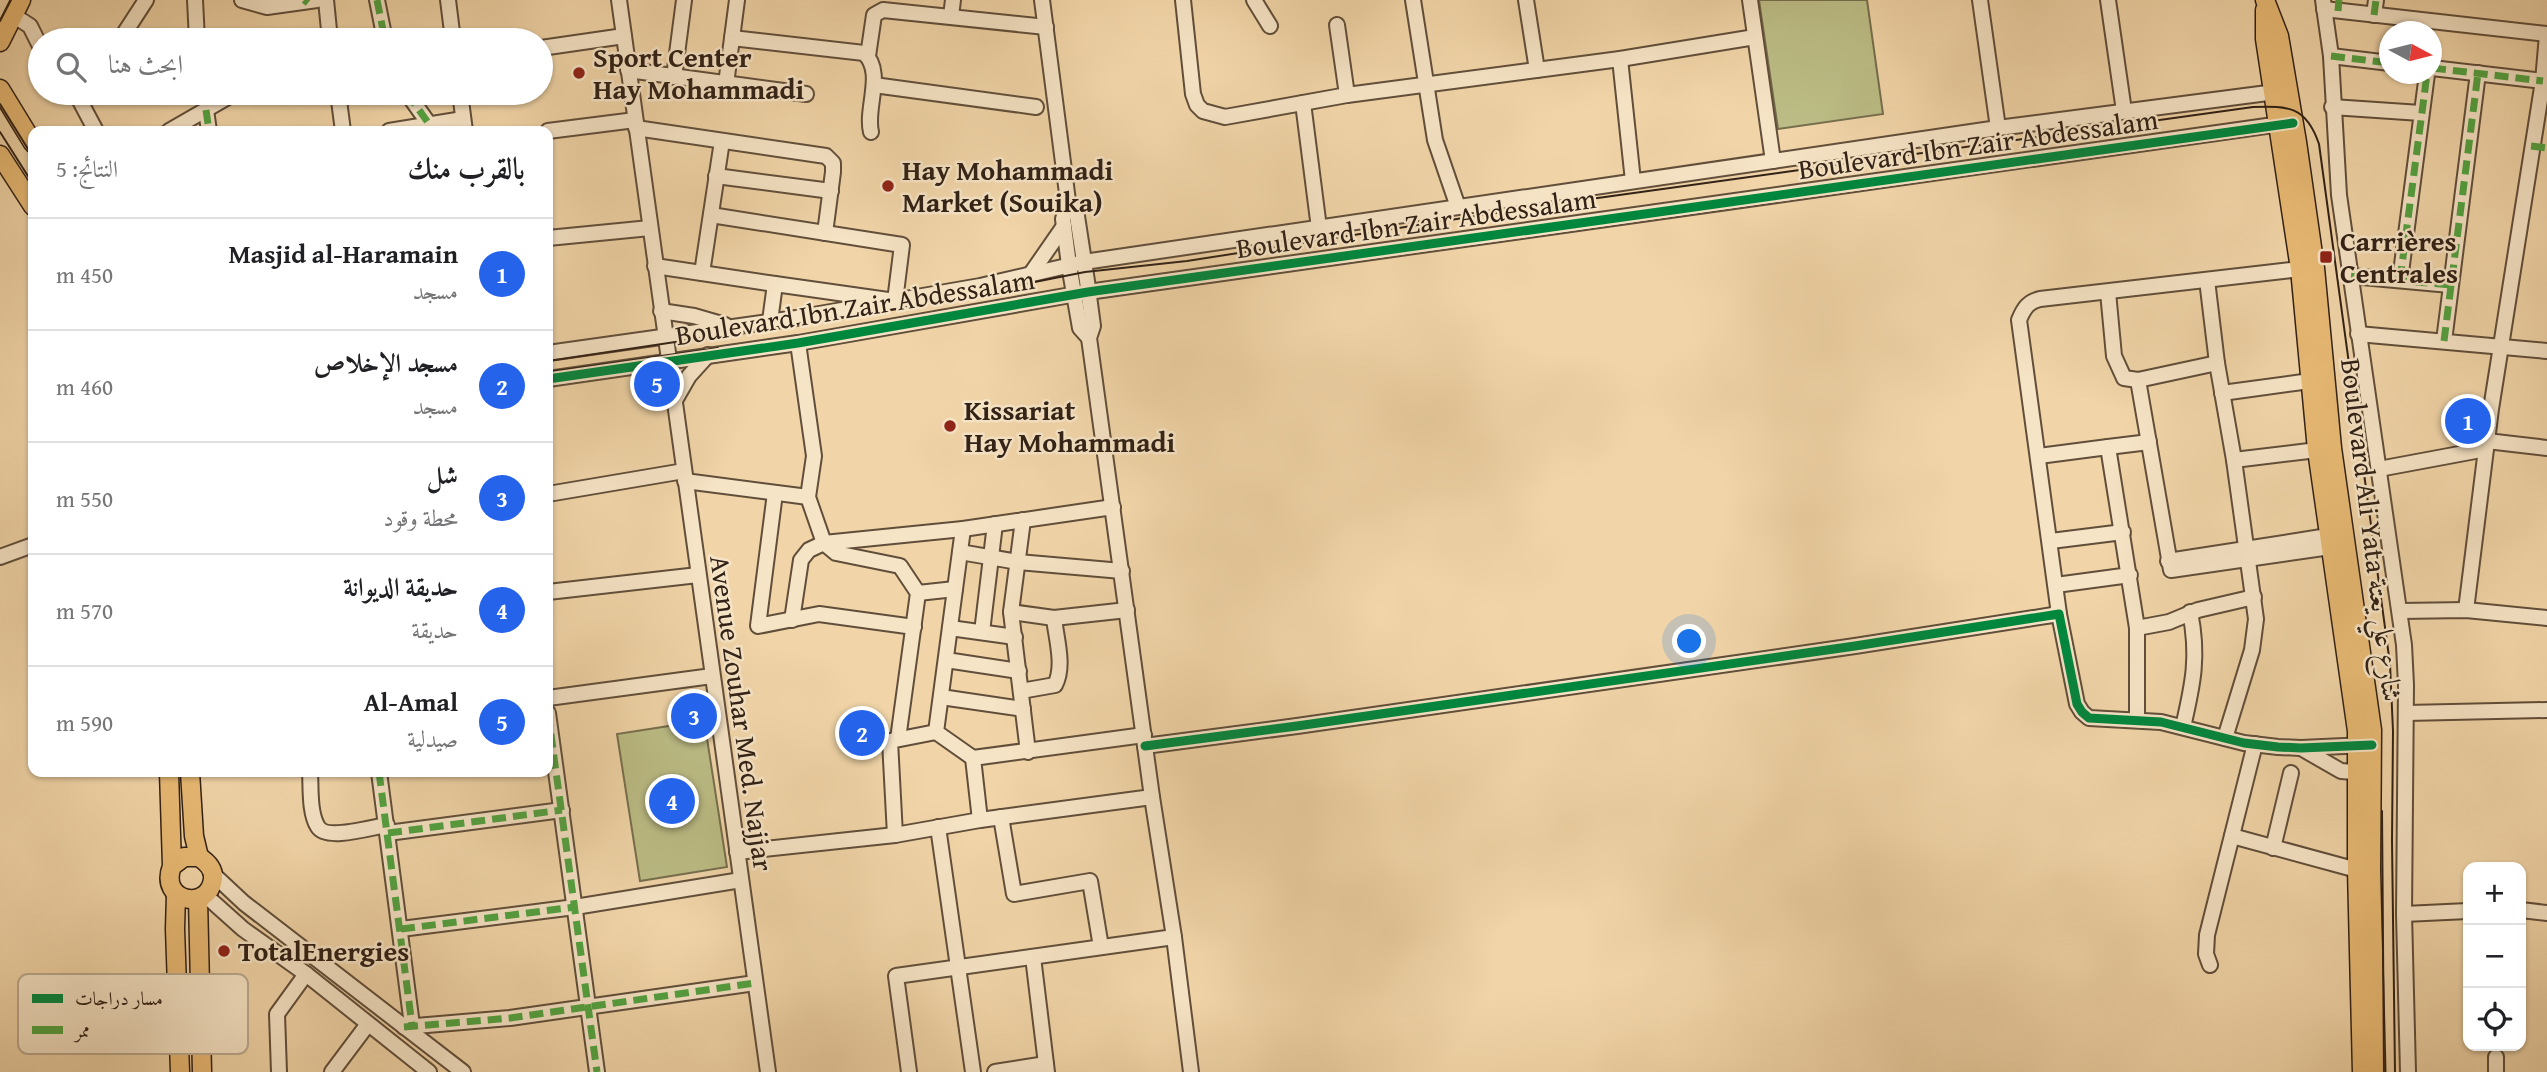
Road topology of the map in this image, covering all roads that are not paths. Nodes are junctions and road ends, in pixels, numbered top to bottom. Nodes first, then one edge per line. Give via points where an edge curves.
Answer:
1 (146, 0) edge
2 (195, 0) edge
3 (243, 0) edge
4 (326, 0) edge
5 (377, 0) edge
6 (448, 0) edge
7 (619, 0) edge
8 (684, 0) edge
9 (737, 0) edge
10 (953, 0) edge
11 (1042, 0) edge
12 (1183, 0) edge
13 (1254, 0) edge
14 (1413, 0) edge
15 (1526, 0) edge
16 (1750, 0) edge
17 (1980, 0) edge
18 (2108, 0) edge
19 (2265, 0) edge
20 (310, 1) edge
21 (897, 5) edge
22 (2331, 5) edge
23 (17, 7) edge
24 (2375, 8) edge
25 (951, 16) junction
26 (1337, 25) dead end
27 (1270, 26) dead end
28 (1045, 27) junction
29 (31, 28) edge
30 (128, 28) edge
31 (196, 28) edge
32 (327, 28) edge
33 (383, 28) edge
34 (452, 28) edge
35 (2547, 35) edge
36 (624, 36) junction
37 (1755, 37) junction
38 (732, 38) junction
39 (0, 42) edge
40 (553, 46) edge
41 (868, 56) junction
42 (2330, 56) junction
43 (1620, 59) junction
44 (2379, 62) edge
45 (2442, 69) edge
46 (628, 70) junction
47 (1537, 70) junction
48 (2478, 73) junction
49 (674, 77) junction
50 (2543, 81) junction
51 (726, 84) junction
52 (2425, 84) edge
53 (874, 85) junction
54 (1426, 85) junction
55 (0, 89) edge
56 (2281, 91) junction
57 (806, 94) dead end
58 (1347, 95) junction
59 (1303, 103) junction
60 (83, 105) edge
61 (213, 105) edge
62 (340, 105) edge
63 (416, 105) edge
64 (462, 105) edge
65 (1035, 107) dead end
66 (2332, 107) junction
67 (206, 110) junction
68 (2124, 111) junction
69 (2421, 113) junction
70 (2286, 123) junction
71 (429, 124) junction
72 (636, 124) junction
73 (464, 125) edge
74 (94, 126) edge
75 (178, 126) edge
76 (208, 126) edge
77 (342, 126) edge
78 (418, 126) edge
79 (1998, 128) junction
80 (553, 131) edge
81 (871, 132) dead end
82 (28, 135) edge
83 (722, 141) junction
84 (2531, 146) junction
85 (2547, 148) edge
86 (0, 155) edge
87 (1773, 161) junction
88 (716, 176) junction
89 (1633, 181) junction
90 (831, 191) junction
91 (28, 198) edge
92 (1068, 201) junction
93 (1458, 207) junction
94 (710, 215) junction
95 (1064, 226) junction
96 (650, 228) junction
97 (1319, 228) junction
98 (825, 233) junction
99 (553, 238) edge
100 (1084, 262) junction
101 (1069, 265) junction
102 (655, 266) junction
103 (2300, 270) junction
104 (702, 273) junction
105 (1030, 275) junction
106 (2351, 276) junction
107 (2207, 280) junction
108 (2400, 280) junction
109 (775, 284) junction
110 (2450, 285) junction
111 (2108, 292) junction
112 (1081, 293) junction
113 (895, 301) junction
114 (661, 311) junction
115 (770, 321) junction
116 (730, 327) junction
117 (2358, 334) junction
118 (664, 335) junction
119 (2444, 341) junction
120 (798, 343) junction
121 (2500, 346) junction
122 (2547, 351) edge
123 (553, 352) edge
124 (708, 355) junction
125 (668, 361) junction
126 (2217, 363) junction
127 (553, 378) edge
128 (2138, 380) junction
129 (2310, 381) junction
130 (2222, 393) junction
131 (674, 402) junction
132 (2149, 442) junction
133 (2487, 445) junction
134 (2108, 447) junction
135 (2547, 447) edge
136 (2317, 450) junction
137 (2039, 456) junction
138 (2234, 460) junction
139 (2379, 469) junction
140 (684, 476) junction
141 (553, 493) edge
142 (775, 493) junction
143 (808, 497) junction
144 (1113, 507) junction
145 (1023, 520) junction
146 (995, 524) junction
147 (963, 528) junction
148 (2123, 532) junction
149 (2051, 541) junction
150 (2329, 542) junction
151 (824, 543) junction
152 (28, 547) edge
153 (960, 552) junction
154 (2247, 554) junction
155 (0, 557) edge
156 (991, 557) junction
157 (1018, 562) junction
158 (1122, 571) junction
159 (698, 575) junction
160 (2130, 575) junction
161 (2056, 585) junction
162 (955, 589) junction
163 (553, 591) edge
164 (918, 593) junction
165 (2254, 597) junction
166 (1127, 610) junction
167 (2466, 610) junction
168 (2400, 611) junction
169 (1012, 612) junction
170 (2190, 612) junction
171 (2059, 614) junction
172 (1054, 618) junction
173 (2547, 618) edge
174 (792, 620) junction
175 (914, 627) junction
176 (950, 628) junction
177 (2137, 628) junction
178 (982, 632) junction
179 (1014, 637) junction
180 (946, 660) junction
181 (1018, 671) junction
182 (712, 676) junction
183 (1021, 691) junction
184 (553, 697) edge
185 (941, 697) junction
186 (2546, 706) edge
187 (1023, 709) junction
188 (2406, 713) junction
189 (2137, 720) junction
190 (2183, 727) junction
191 (936, 732) junction
192 (2225, 738) junction
193 (898, 739) junction
194 (1144, 740) junction
195 (2255, 744) junction
196 (2364, 745) junction
197 (553, 748) edge
198 (2301, 748) junction
199 (1028, 752) junction
200 (973, 758) junction
201 (2291, 773) dead end
202 (2364, 773) junction
203 (169, 777) edge
204 (190, 777) edge
205 (310, 777) edge
206 (380, 777) edge
207 (1152, 797) junction
208 (562, 810) junction
209 (1001, 817) junction
210 (980, 820) junction
211 (938, 827) junction
212 (388, 829) junction
213 (895, 835) junction
214 (2232, 836) junction
215 (2273, 848) junction
216 (737, 852) junction
217 (199, 857) junction
218 (172, 866) junction
219 (2357, 870) junction
220 (213, 874) junction
221 (741, 880) junction
222 (176, 894) junction
223 (202, 897) junction
224 (575, 907) junction
225 (2526, 910) edge
226 (2463, 911) edge
227 (2547, 913) edge
228 (2404, 914) junction
229 (401, 929) junction
230 (1174, 937) junction
231 (1101, 947) junction
232 (1033, 957) junction
233 (2210, 965) dead end
234 (958, 967) junction
235 (177, 974) edge
236 (202, 974) edge
237 (306, 974) junction
238 (755, 983) junction
239 (588, 1006) junction
240 (369, 1024) junction
241 (408, 1026) junction
242 (179, 1054) edge
243 (202, 1054) edge
244 (2496, 1057) dead end
245 (1047, 1068) edge
246 (420, 1069) edge
247 (905, 1071) edge
248 (180, 1072) edge
249 (202, 1072) edge
250 (279, 1072) edge
251 (332, 1072) edge
252 (463, 1072) edge
253 (597, 1072) edge
254 (768, 1072) edge
255 (973, 1072) edge
256 (995, 1072) edge
257 (1191, 1072) edge
258 (2362, 1072) edge
259 (2376, 1072) edge
260 (2408, 1072) edge
261 (2496, 1072) edge

1 - 30 street
2 - 31 street
3 - 20 street via 267,7
4 - 32 street
5 - 33 street
6 - 34 street
7 - 36 street, Avenue Zouhar Med. Najjar
8 - 49 street
9 - 38 street
10 - 25 street
11 - 28 street
12 - 59 street via 1193,93 1203,111 1225,117
13 - 27 street
14 - 54 street
15 - 47 street
16 - 37 street
17 - 79 street
18 - 68 street
19 - 56 main road, Boulevard Ali Yata شارع علي يعتة via 2265,39
21 - 25 street
21 - 41 street via 874,15
22 - 24 street
22 - 42 street, Boulevard Ali Yata شارع علي يعتة
23 - 29 street
23 - 39 main road
24 - 35 street
25 - 28 street
26 - 58 street
28 - 92 street
35 - 50 street
36 - 40 street
36 - 46 street, Avenue Zouhar Med. Najjar
37 - 43 street
37 - 87 street
38 - 41 street
38 - 51 street
41 - 53 street
42 - 44 street
42 - 66 street, Boulevard Ali Yata شارع علي يعتة
43 - 47 street
43 - 89 street
45 - 48 street
46 - 49 street
46 - 72 street, Avenue Zouhar Med. Najjar
47 - 54 street
48 - 50 street
48 - 110 street
49 - 51 street
50 - 84 street
51 - 57 street
52 - 69 street
53 - 65 street
53 - 81 street
54 - 58 street
54 - 93 street via 1435,140
55 - 82 main road
56 - 68 street, Boulevard Ibn Zair Abdessalam
56 - 70 main road, Boulevard Ali Yata شارع علي يعتة
58 - 59 street
59 - 97 street
60 - 74 street
61 - 67 street
62 - 77 street
63 - 71 street
64 - 73 street
66 - 69 street
66 - 106 street, Boulevard Ali Yata شارع علي يعتة
67 - 75 street
67 - 76 street
68 - 79 street, Boulevard Ibn Zair Abdessalam
69 - 108 street
70 - 103 main road, Boulevard Ali Yata شارع علي يعتة
70 - 112 street, Boulevard Ibn Zair Abdessalam
70 - 196 main road, Boulevard Ali Yata شارع علي يعتة via 2315,268 2332,448 2370,712
71 - 73 street
71 - 78 street
72 - 80 street
72 - 83 street
72 - 96 street, Avenue Zouhar Med. Najjar
79 - 87 street, Boulevard Ibn Zair Abdessalam
83 - 88 street
83 - 90 street via 827,156 833,163
84 - 85 street
84 - 121 street
86 - 91 main road
87 - 89 street, Boulevard Ibn Zair Abdessalam
88 - 90 street
88 - 94 street
89 - 93 street, Boulevard Ibn Zair Abdessalam
90 - 98 street
92 - 95 street
92 - 100 street via 1077,216
93 - 97 street, Boulevard Ibn Zair Abdessalam
94 - 98 street
94 - 104 street
95 - 101 street
95 - 105 street
96 - 99 street
96 - 102 street, Avenue Zouhar Med. Najjar
97 - 100 street, Boulevard Ibn Zair Abdessalam
98 - 113 street via 902,245
100 - 101 street, Boulevard Ibn Zair Abdessalam
100 - 112 street
101 - 105 street, Boulevard Ibn Zair Abdessalam
101 - 112 street
102 - 104 street
102 - 114 street, Avenue Zouhar Med. Najjar
103 - 107 street
103 - 129 main road, Boulevard Ali Yata شارع علي يعتة
104 - 109 street
105 - 113 street, Boulevard Ibn Zair Abdessalam
106 - 108 street
106 - 117 street, Boulevard Ali Yata شارع علي يعتة
107 - 111 street
107 - 126 street
108 - 110 street
109 - 113 street
109 - 115 street
110 - 119 street
111 - 128 street via 2117,366 2124,378
111 - 137 street via 2032,301 2019,320
112 - 120 street, Boulevard Ibn Zair Abdessalam
112 - 144 street via 1080,328 1089,338
113 - 115 street, Boulevard Ibn Zair Abdessalam
114 - 116 street
114 - 118 street, Avenue Zouhar Med. Najjar
115 - 116 street, Boulevard Ibn Zair Abdessalam
116 - 118 street, Boulevard Ibn Zair Abdessalam
117 - 119 street
117 - 139 street, Boulevard Ali Yata شارع علي يعتة
118 - 123 street, Boulevard Ibn Zair Abdessalam
118 - 125 street, Avenue Zouhar Med. Najjar
119 - 121 street
120 - 124 street, Boulevard Ibn Zair Abdessalam
120 - 143 street via 814,456
121 - 122 street
121 - 133 street
124 - 125 street, Boulevard Ibn Zair Abdessalam
124 - 131 street
125 - 127 street, Boulevard Ibn Zair Abdessalam
125 - 131 street, Avenue Zouhar Med. Najjar
126 - 128 street
126 - 130 street
128 - 132 street
129 - 130 street
129 - 136 main road, Boulevard Ali Yata شارع علي يعتة
130 - 138 street
131 - 140 street, Avenue Zouhar Med. Najjar
132 - 134 street
132 - 154 street via 2168,561
133 - 135 street
133 - 139 street
133 - 167 street
134 - 137 street
134 - 148 street
136 - 138 street
136 - 150 main road, Boulevard Ali Yata شارع علي يعتة
137 - 149 street
138 - 154 street
139 - 168 street, Boulevard Ali Yata شارع علي يعتة
140 - 141 street
140 - 142 street
140 - 159 street, Avenue Zouhar Med. Najjar
142 - 143 street
142 - 174 street via 758,626
143 - 151 street
144 - 145 street
144 - 158 street
145 - 146 street
145 - 157 street
146 - 147 street
146 - 156 street
147 - 151 street
147 - 153 street
148 - 149 street
148 - 160 street
149 - 161 street
150 - 154 street
150 - 196 main road, Boulevard Ali Yata شارع علي يعتة via 2355,714
151 - 164 street via 836,553 900,566
151 - 174 street via 801,560
152 - 155 street
153 - 156 street
153 - 162 street
154 - 165 street
156 - 157 street
156 - 178 street
157 - 158 street
157 - 169 street
158 - 166 street
159 - 163 street
159 - 182 street, Avenue Zouhar Med. Najjar
160 - 161 street
160 - 177 street
161 - 171 street
162 - 164 street
162 - 176 street
164 - 175 street
165 - 170 street
165 - 192 street via 2252,650
166 - 172 street
166 - 194 street
167 - 168 street
167 - 173 street
168 - 188 street, Boulevard Ali Yata شارع علي يعتة
169 - 172 street
169 - 179 street
170 - 177 street via 2169,622
170 - 190 street via 2196,650
171 - 189 street via 2082,712 2089,718
171 - 194 street via 1311,724
172 - 183 street via 1058,681
174 - 175 street via 819,614
175 - 193 street
176 - 178 street
176 - 180 street
177 - 189 street
178 - 179 street
179 - 181 street
180 - 181 street
180 - 185 street
181 - 183 street
182 - 184 street
182 - 216 street, Avenue Zouhar Med. Najjar
183 - 187 street
185 - 187 street
185 - 191 street
186 - 188 street
187 - 199 street
188 - 228 street, Boulevard Ali Yata شارع علي يعتة
189 - 190 street
190 - 192 street
191 - 193 street
191 - 200 street
192 - 195 street
193 - 213 street via 890,741
194 - 199 street
194 - 207 street
195 - 198 street
195 - 214 street
196 - 198 street
196 - 202 main road, Boulevard Ali Yata شارع علي يعتة
197 - 208 street
198 - 202 street via 2341,771
199 - 200 street
200 - 210 street
201 - 215 street
202 - 219 main road, Boulevard Ali Yata شارع علي يعتة
202 - 259 main road, Boulevard Ali Yata شارع علي يعتة
203 - 218 main road
204 - 217 main road
205 - 212 street via 314,812 324,832
206 - 212 street
207 - 209 street
207 - 230 street
208 - 212 street
208 - 224 street
209 - 210 street
209 - 231 street via 1014,894 1090,881
210 - 211 street
211 - 213 street
211 - 234 street
212 - 229 street
213 - 216 street
214 - 215 street
214 - 233 street via 2207,935
215 - 219 street
216 - 221 street, Avenue Zouhar Med. Najjar
217 - 218 main road via 184,857
217 - 220 main road
218 - 222 main road via 169,881
219 - 258 main road, Boulevard Ali Yata شارع علي يعتة
220 - 223 main road via 210,889
220 - 241 street via 244,903
221 - 224 street
221 - 238 street, Avenue Zouhar Med. Najjar
222 - 223 main road via 191,900
222 - 235 main road
223 - 236 main road
223 - 237 street
224 - 229 street
224 - 239 street
225 - 227 street
226 - 228 street
228 - 260 street, Boulevard Ali Yata شارع علي يعتة
229 - 241 street
230 - 231 street
230 - 257 street
231 - 232 street
232 - 234 street
232 - 245 street
234 - 247 street via 896,976
234 - 255 street
237 - 240 street
237 - 250 street via 277,1014
238 - 239 street
238 - 254 street, Avenue Zouhar Med. Najjar
239 - 241 street
239 - 253 street
240 - 246 street
240 - 251 street
241 - 252 street
242 - 248 main road
243 - 249 main road
244 - 261 street
245 - 256 street

